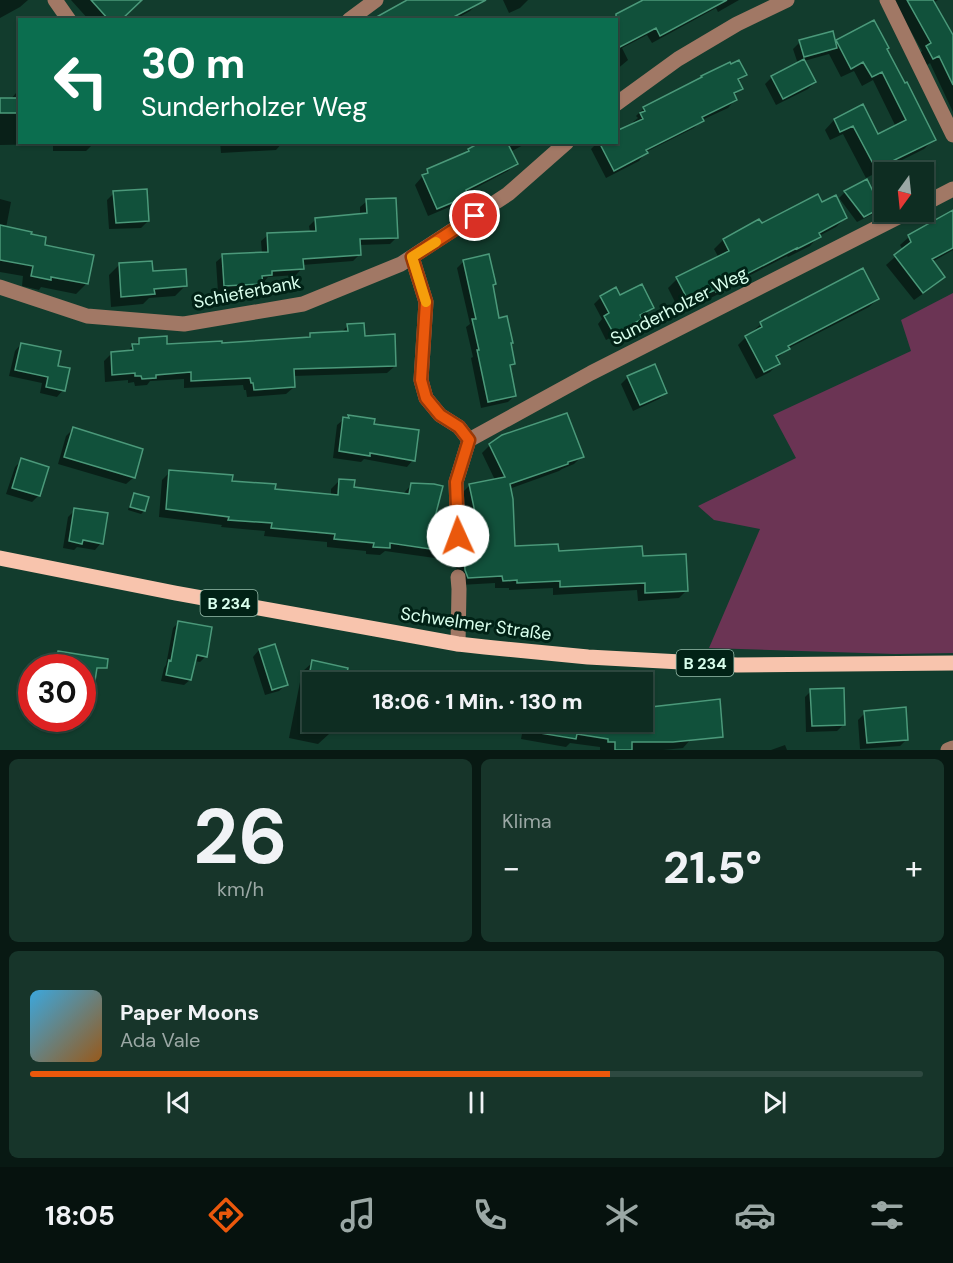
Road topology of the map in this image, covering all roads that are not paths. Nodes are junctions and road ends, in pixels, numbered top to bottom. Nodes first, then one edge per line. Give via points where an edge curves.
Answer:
1 (55, 0) edge
2 (376, 0) edge
3 (787, 0) edge
4 (887, 0) edge
5 (68, 18) edge
6 (352, 18) edge
7 (618, 103) edge
8 (953, 135) edge
9 (565, 144) edge
10 (953, 189) edge
11 (934, 199) edge
12 (888, 222) edge
13 (412, 257) junction
14 (0, 287) edge
15 (469, 440) junction
16 (458, 536) dead end
17 (0, 558) edge
18 (458, 577) dead end
19 (458, 644) junction
20 (953, 663) edge
21 (953, 748) edge
22 (948, 750) edge

1 - 5 street
2 - 6 street
3 - 7 street via 678,59
4 - 8 street
9 - 13 street, Schieferbank via 508,194
10 - 11 street
12 - 15 street, Sunderholzer Weg via 591,373
13 - 14 street, Schieferbank via 303,304 184,324 87,316
13 - 15 street via 426,302 421,380 426,398
15 - 16 street via 456,482
17 - 19 main road, Schwelmer Straße / B 234
18 - 19 street
19 - 20 main road, Schwelmer Straße / B 234 via 588,657 737,665
21 - 22 street

